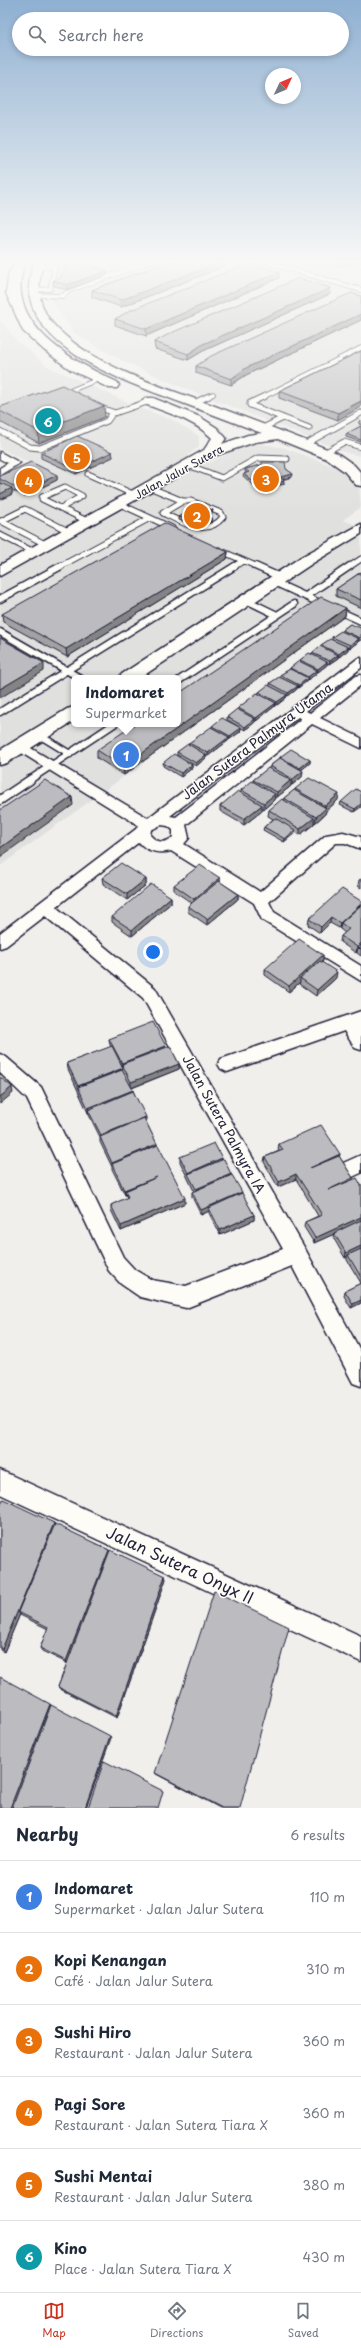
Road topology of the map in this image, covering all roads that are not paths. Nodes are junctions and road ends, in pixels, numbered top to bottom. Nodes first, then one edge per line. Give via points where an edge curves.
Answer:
1 (44, 344) edge
2 (69, 344) edge
3 (361, 348) edge
4 (353, 352) junction
5 (361, 354) edge
6 (99, 379) junction
7 (121, 389) dead end
8 (67, 392) junction
9 (60, 394) edge
10 (213, 394) dead end
11 (135, 395) dead end
12 (76, 397) edge
13 (150, 401) junction
14 (194, 403) junction
15 (89, 404) edge
16 (361, 413) edge
17 (112, 414) junction
18 (283, 418) junction
19 (309, 428) dead end
20 (261, 429) junction
21 (0, 431) edge
22 (279, 436) junction
23 (304, 445) junction
24 (361, 447) edge
25 (209, 453) junction
26 (324, 453) junction
27 (0, 455) edge
28 (287, 459) dead end
29 (188, 465) junction
30 (0, 472) edge
31 (88, 474) dead end
32 (361, 482) edge
33 (149, 488) junction
34 (135, 495) junction
35 (183, 502) junction
36 (120, 504) junction
37 (61, 508) junction
38 (361, 516) edge
39 (150, 518) junction
40 (89, 522) junction
41 (361, 528) edge
42 (179, 531) edge
43 (70, 532) junction
44 (0, 535) edge
45 (6, 538) junction
46 (0, 541) edge
47 (47, 545) junction
48 (214, 548) edge
49 (34, 552) junction
50 (361, 559) edge
51 (307, 560) junction
52 (243, 561) junction
53 (0, 571) edge
54 (277, 580) junction
55 (306, 596) junction
56 (0, 599) edge
57 (246, 600) junction
58 (294, 604) dead end
59 (277, 615) junction
60 (361, 621) edge
61 (0, 632) edge
62 (361, 662) edge
63 (67, 670) junction
64 (75, 675) edge
65 (133, 675) edge
66 (181, 679) edge
67 (361, 679) edge
68 (296, 711) junction
69 (0, 712) edge
70 (71, 715) edge
71 (311, 718) junction
72 (110, 727) edge
73 (39, 735) junction
74 (361, 744) edge
75 (19, 747) junction
76 (70, 754) junction
77 (0, 760) edge
78 (51, 766) junction
79 (0, 800) edge
80 (177, 824) junction
81 (148, 826) junction
82 (361, 844) edge
83 (173, 845) junction
84 (261, 900) junction
85 (45, 907) junction
86 (0, 942) edge
87 (361, 974) edge
88 (354, 1020) edge
89 (361, 1043) edge
90 (0, 1062) edge
91 (227, 1064) dead end
92 (297, 1254) junction
93 (361, 1375) edge
94 (0, 1482) edge
95 (361, 1649) edge

1 - 6 main road
2 - 14 main road via 131,379
3 - 4 lane
4 - 5 lane
4 - 18 lane via 250,403
6 - 7 main road
6 - 8 lane
8 - 9 lane
8 - 12 lane
10 - 14 lane
11 - 13 main road
13 - 17 lane
13 - 25 main road via 213,430 219,438
14 - 20 main road
15 - 17 lane
16 - 23 lane
17 - 21 lane via 107,421 40,448 30,447
18 - 19 lane
18 - 20 lane
20 - 22 main road
22 - 23 main road, Jalan Jalur Sutera
22 - 25 main road, Jalan Jalur Sutera via 253,438
23 - 26 main road, Jalan Jalur Sutera
24 - 26 lane via 344,442
25 - 29 main road, Jalan Jalur Sutera
26 - 32 main road, Jalan Jalur Sutera via 349,468
27 - 30 street via 12,460 14,464
28 - 29 lane via 258,458 222,478
29 - 33 main road, Jalan Jalur Sutera
31 - 34 lane
33 - 34 main road, Jalan Jalur Sutera
33 - 35 lane
34 - 36 main road, Jalan Jalur Sutera
35 - 35 lane via 191,501 221,513 223,517 221,521 197,529 163,513
36 - 39 lane
36 - 40 main road, Jalan Jalur Sutera
37 - 37 lane via 42,497 65,488 82,496
37 - 40 lane
38 - 51 main road via 317,546
39 - 42 lane
39 - 56 lane
40 - 43 main road, Jalan Jalur Sutera
41 - 51 main road
43 - 47 main road, Jalan Jalur Sutera
43 - 47 lane via 25,509 1,521
44 - 45 lane
45 - 46 lane
45 - 49 lane
47 - 49 main road, Jalan Jalur Sutera
48 - 52 lane
49 - 53 main road, Jalan Jalur Sutera
50 - 55 lane
51 - 54 main road
52 - 54 lane
52 - 63 lane
54 - 55 lane
54 - 57 main road
55 - 60 lane
57 - 59 lane
57 - 65 main road
58 - 59 lane
59 - 66 lane
61 - 63 lane
62 - 68 street, Jalan Sutera Palmyra Utama
63 - 64 lane
63 - 69 lane
67 - 71 street, Jalan Sutera Palmyra Utama
68 - 71 street
68 - 81 street, Jalan Sutera Palmyra Utama
70 - 73 main road
71 - 74 street
71 - 80 street, Jalan Sutera Palmyra Utama
72 - 76 lane
73 - 75 main road
73 - 76 lane
75 - 77 main road
75 - 78 street
76 - 78 lane
78 - 79 lane
78 - 81 street
80 - 81 street via 166,820
80 - 83 street via 182,833 181,838
81 - 83 street via 144,840 154,847
81 - 85 street, Jalan Sutera Palmyra Utama
82 - 84 street via 346,837 337,836 331,839
83 - 84 street
84 - 87 street via 268,916
85 - 86 street, Jalan Sutera Palmyra Utama
85 - 92 street, Jalan Sutera Palmyra IA via 149,993
88 - 89 street
88 - 91 street
90 - 92 street via 34,1093 116,1264 128,1277 148,1290 186,1297
92 - 93 street, Jalan Sutera Palmyra IA
94 - 95 street, Jalan Sutera Onyx II

